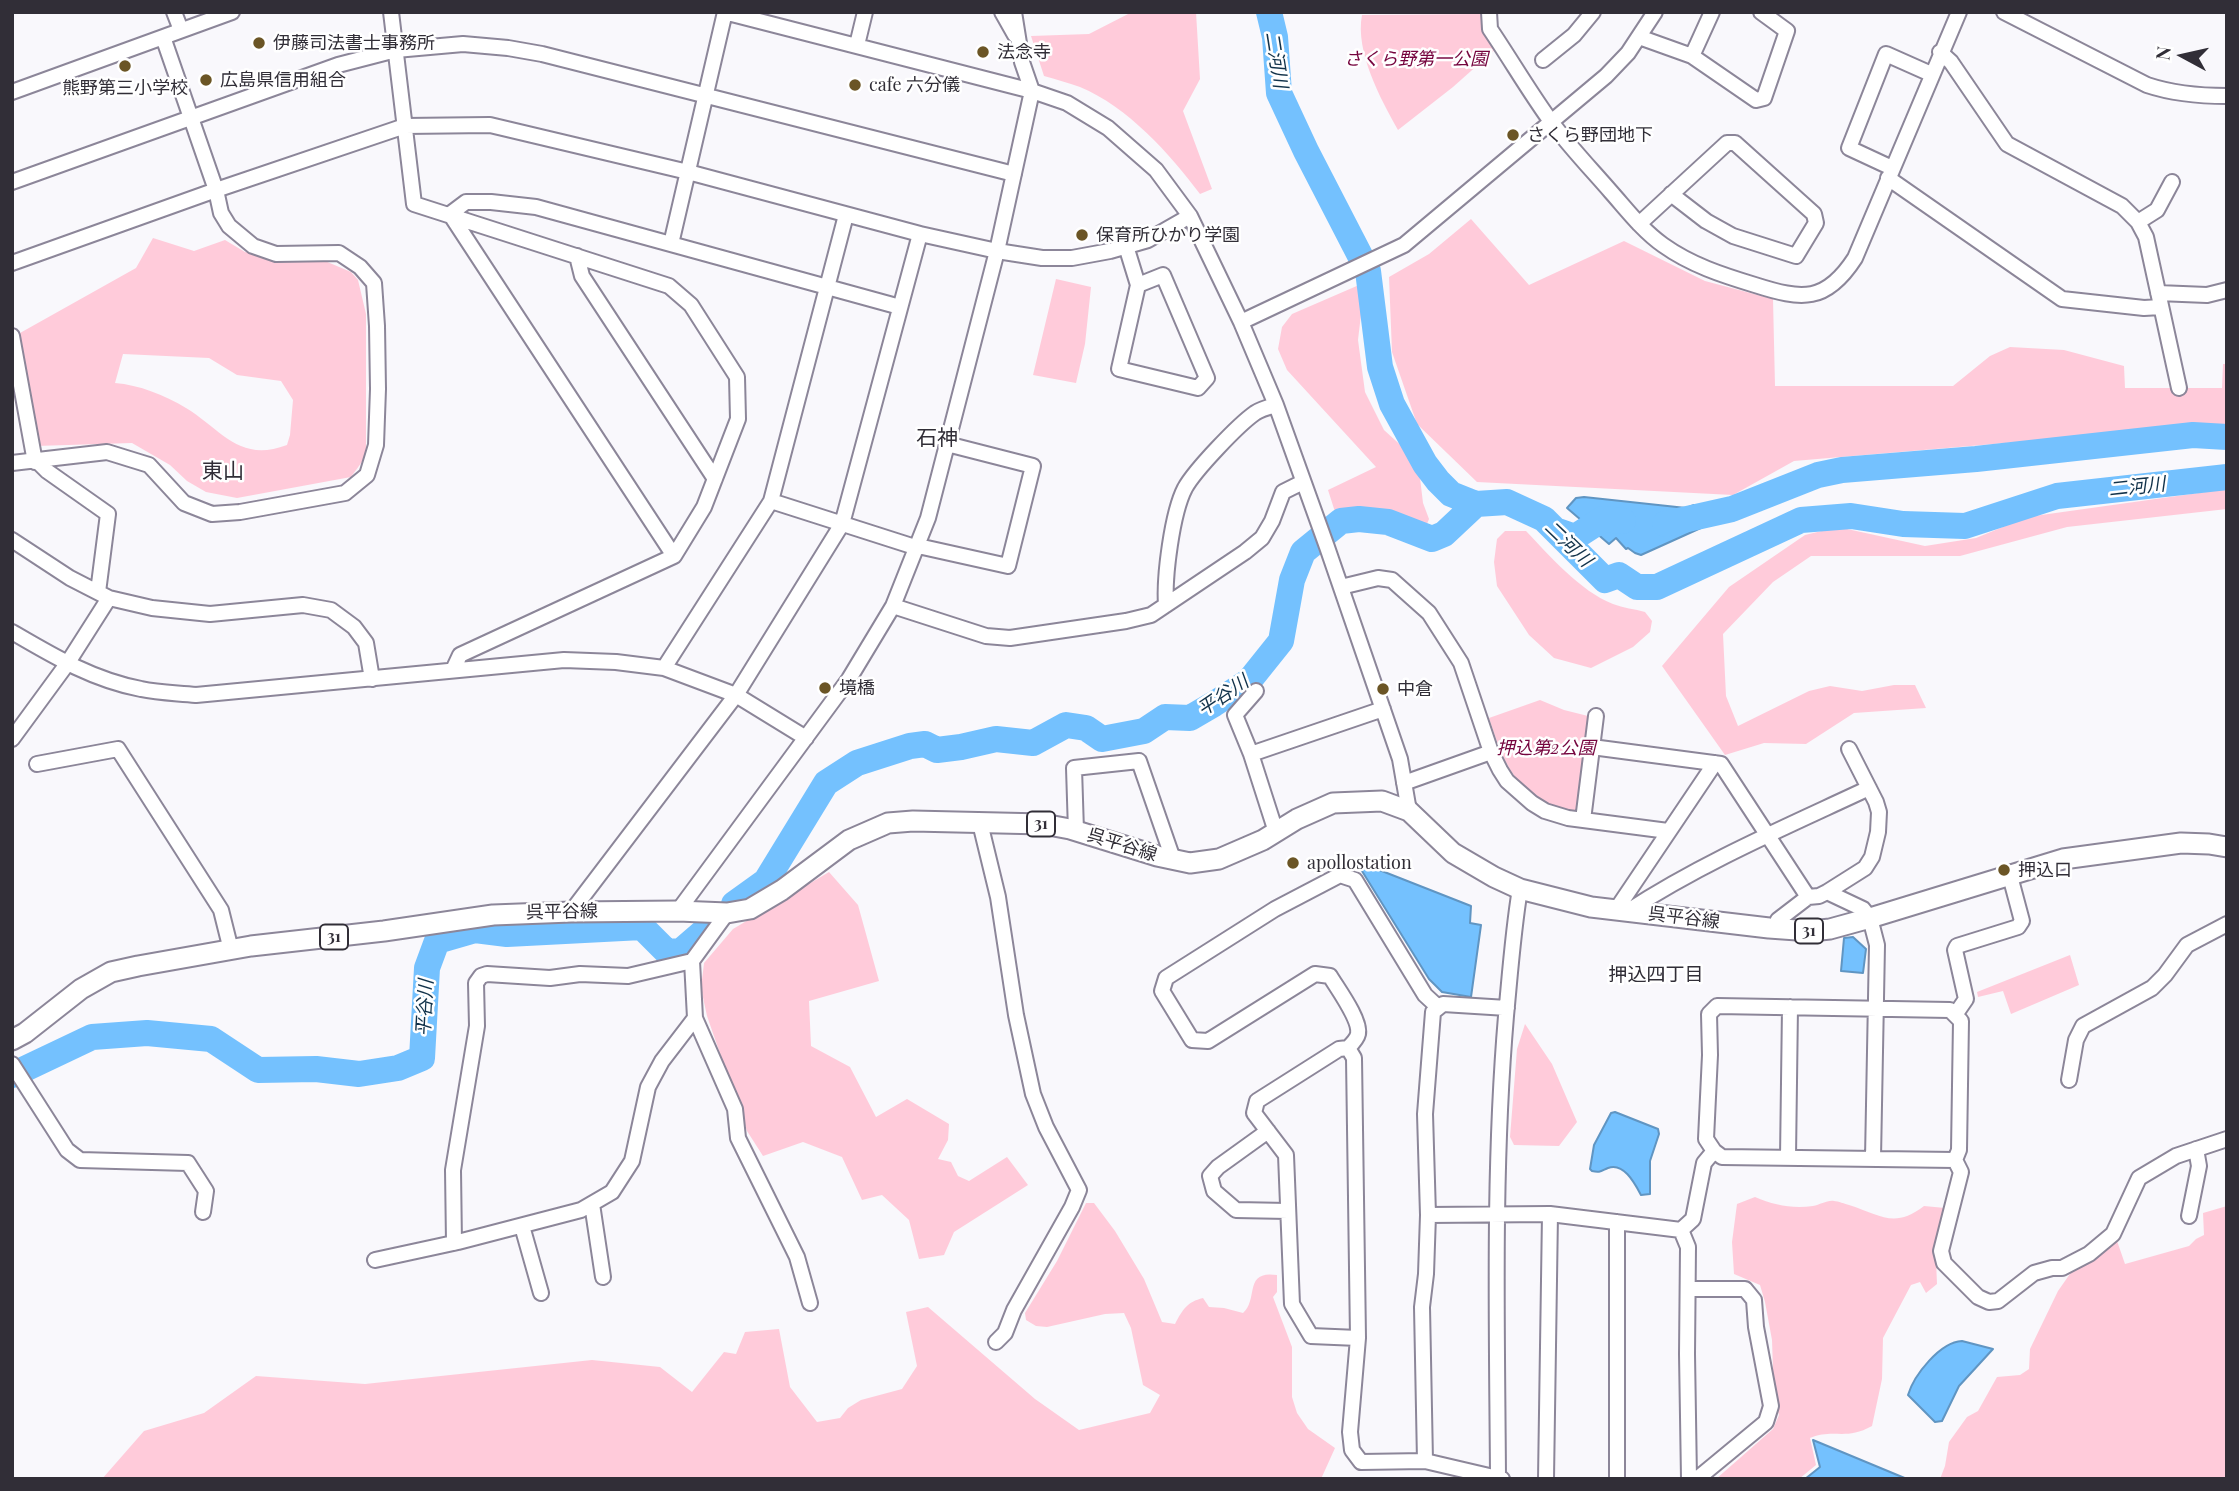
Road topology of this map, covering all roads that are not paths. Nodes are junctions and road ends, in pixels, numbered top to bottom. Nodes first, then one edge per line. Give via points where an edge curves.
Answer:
1 (174, 12) edge
2 (232, 12) edge
3 (391, 12) edge
4 (725, 12) edge
5 (865, 12) edge
6 (1002, 12) edge
7 (1014, 12) edge
8 (1489, 12) edge
9 (1655, 12) edge
10 (1712, 12) edge
11 (1761, 12) edge
12 (1959, 12) edge
13 (2004, 12) edge
14 (1586, 14) edge
15 (181, 30) junction
16 (163, 37) junction
17 (1639, 37) junction
18 (1018, 42) junction
19 (857, 45) junction
20 (396, 50) junction
21 (1940, 52) junction
22 (1692, 57) junction
23 (1544, 60) dead end
24 (1931, 74) junction
25 (1032, 91) junction
26 (12, 92) edge
27 (706, 96) junction
28 (2227, 96) edge
29 (191, 118) junction
30 (1551, 122) junction
31 (405, 126) junction
32 (688, 172) junction
33 (1890, 173) junction
34 (1014, 174) junction
35 (12, 182) edge
36 (2172, 182) dead end
37 (216, 190) junction
38 (1671, 194) junction
39 (450, 215) junction
40 (846, 215) junction
41 (1190, 216) junction
42 (2138, 222) junction
43 (1639, 224) junction
44 (920, 234) junction
45 (671, 244) junction
46 (1126, 246) junction
47 (997, 251) junction
48 (577, 256) junction
49 (12, 263) edge
50 (1138, 285) junction
51 (828, 286) junction
52 (2227, 290) edge
53 (2159, 300) junction
54 (900, 307) junction
55 (1241, 322) junction
56 (12, 336) edge
57 (2179, 388) dead end
58 (1276, 405) junction
59 (947, 444) junction
60 (36, 462) junction
61 (12, 463) edge
62 (715, 479) junction
63 (1303, 482) junction
64 (771, 501) junction
65 (842, 524) junction
66 (12, 540) edge
67 (918, 547) junction
68 (674, 556) junction
69 (1341, 587) junction
70 (104, 595) junction
71 (1166, 605) junction
72 (893, 606) junction
73 (12, 632) edge
74 (67, 664) junction
75 (664, 668) junction
76 (453, 670) junction
77 (372, 679) junction
78 (1256, 691) dead end
79 (736, 695) junction
80 (1383, 709) junction
81 (1596, 716) dead end
82 (806, 738) junction
83 (12, 739) edge
84 (1592, 747) junction
85 (1849, 749) dead end
86 (1491, 752) junction
87 (1251, 754) junction
88 (37, 764) dead end
89 (1715, 764) junction
90 (1404, 783) junction
91 (1869, 788) junction
92 (1409, 811) junction
93 (1583, 820) junction
94 (980, 823) junction
95 (1076, 831) junction
96 (1668, 831) junction
97 (1276, 832) junction
98 (1768, 835) junction
99 (2224, 849) edge
100 (1173, 859) junction
101 (2010, 876) junction
102 (1520, 890) junction
103 (1827, 892) junction
104 (1808, 897) junction
105 (678, 911) junction
106 (1622, 911) junction
107 (570, 912) junction
108 (727, 913) junction
109 (1870, 918) junction
110 (2227, 924) edge
111 (1774, 928) junction
112 (231, 950) junction
113 (692, 961) junction
114 (1438, 1007) junction
115 (1507, 1007) junction
116 (1790, 1007) junction
117 (1877, 1010) junction
118 (1955, 1015) junction
119 (695, 1018) junction
120 (12, 1040) edge
121 (1348, 1048) junction
122 (12, 1064) edge
123 (2069, 1080) dead end
124 (1268, 1131) junction
125 (2227, 1139) edge
126 (2196, 1149) junction
127 (1714, 1151) junction
128 (1788, 1157) junction
129 (1873, 1158) junction
130 (1955, 1160) junction
131 (592, 1204) junction
132 (1288, 1211) junction
133 (204, 1212) dead end
134 (1550, 1214) junction
135 (1428, 1215) junction
136 (1497, 1215) junction
137 (2189, 1216) dead end
138 (1617, 1222) junction
139 (522, 1226) junction
140 (1681, 1230) junction
141 (454, 1243) junction
142 (375, 1260) dead end
143 (603, 1277) dead end
144 (1688, 1289) junction
145 (541, 1293) dead end
146 (810, 1303) dead end
147 (1358, 1338) junction
148 (996, 1342) dead end
149 (1425, 1461) junction
150 (1500, 1478) edge
151 (1546, 1479) edge
152 (1617, 1479) edge
153 (1689, 1479) edge
154 (1697, 1479) edge

1 - 15 street
2 - 15 street
3 - 20 street
4 - 19 street
4 - 27 street
5 - 19 street
6 - 18 street
7 - 18 street
8 - 30 street via 1490,29
9 - 17 street
10 - 22 street
11 - 22 street via 1787,31 1764,98 1756,100
12 - 21 street
13 - 28 street via 2147,85 2168,92
14 - 23 street via 1574,35
15 - 16 street
16 - 26 street
16 - 29 street
17 - 22 street
17 - 30 street via 1606,76
18 - 25 street
19 - 25 street
20 - 27 street via 463,44 508,48
20 - 29 street via 338,65
20 - 31 street
21 - 24 street
21 - 42 street via 2007,144 2122,206
24 - 33 street
24 - 33 street via 1886,54 1849,148
25 - 34 street
25 - 41 street via 1067,103 1108,128 1156,170
27 - 32 street
27 - 34 street
29 - 35 street
29 - 37 street
30 - 43 street
30 - 55 street via 1404,245
31 - 32 street via 490,125
31 - 37 street
31 - 39 street via 414,204
32 - 40 street
32 - 45 street
33 - 43 street via 1843,276 1826,290 1805,296 1784,294 1693,264
33 - 53 street via 2063,299 2144,308
34 - 47 street
36 - 42 street via 2157,210
37 - 49 street
37 - 60 street via 229,226 253,246 276,254 339,253 374,283 378,390 376,444 367,475 345,493 212,514 184,503 149,465 107,452
38 - 38 street via 1727,143 1735,144 1814,214 1816,223 1796,256 1734,236
38 - 43 street
39 - 45 street via 466,202 536,207
39 - 48 street
39 - 68 street
40 - 44 street
40 - 51 street
41 - 46 street via 1148,240
41 - 55 street
42 - 53 street via 2146,237
44 - 47 street
44 - 54 street
45 - 51 street
46 - 47 street via 1072,258
46 - 50 street
47 - 59 street
48 - 62 street via 582,276
48 - 62 street via 670,286 691,305 737,377 738,418
50 - 50 street via 1163,275 1207,378 1198,388 1119,369
51 - 54 street
51 - 64 street
52 - 53 street
53 - 57 street
54 - 65 street
55 - 58 street
56 - 60 street
58 - 63 street
58 - 71 street via 1257,411 1184,489 1172,533
59 - 67 street
59 - 67 street via 1033,466 1008,566
60 - 61 street
60 - 70 street via 107,514
62 - 68 street
63 - 69 street
63 - 71 street via 1283,492 1262,538
64 - 65 street
64 - 75 street
65 - 67 street
65 - 79 street
66 - 70 street
67 - 72 street
68 - 76 street via 460,655
69 - 80 street
69 - 86 street via 1378,578 1392,580 1429,612 1461,663
70 - 74 street
70 - 77 street via 152,608 210,614 303,605 331,610 354,626 366,643
71 - 72 street via 1151,615 1126,621 1010,638 986,636
72 - 82 street
73 - 74 street
74 - 77 street via 141,689 196,695
74 - 83 street
75 - 76 street via 564,660
75 - 79 street
76 - 77 street
78 - 87 street via 1235,715
79 - 82 street
79 - 107 street
80 - 87 street
80 - 90 street
81 - 84 street
82 - 105 street
84 - 89 street
84 - 93 street
85 - 91 street
86 - 90 street
86 - 93 street via 1507,781 1532,803 1555,815
87 - 97 street
88 - 112 street via 118,749 221,909
89 - 96 street
89 - 98 street via 1721,764
90 - 92 street
91 - 98 street
91 - 103 street via 1879,811 1872,857 1866,868
92 - 97 main road, 呉平谷線 / 31 via 1382,801 1333,803
92 - 102 main road, 呉平谷線 / 31 via 1453,853
93 - 96 street
94 - 95 main road, 呉平谷線 / 31 via 1043,824
94 - 108 main road, 呉平谷線 / 31 via 888,823 849,840 750,909
94 - 148 street via 1033,1094 1079,1190
95 - 100 main road, 呉平谷線 / 31
95 - 100 street via 1074,768 1139,761
96 - 106 street
97 - 100 main road, 呉平谷線 / 31 via 1219,859 1190,863
98 - 104 street
98 - 106 street
99 - 101 main road, 呉平谷線 / 31 via 2181,843 2063,859
101 - 109 main road, 呉平谷線 / 31
101 - 118 street via 2022,920 2018,927 1957,946 1966,999
102 - 106 main road, 呉平谷線 / 31
102 - 115 street
103 - 104 street
103 - 109 street via 1863,909
104 - 111 street
105 - 107 main road, 呉平谷線 / 31
105 - 108 main road, 呉平谷線 / 31
106 - 111 main road, 呉平谷線 / 31
107 - 112 main road, 呉平谷線 / 31 via 493,915
108 - 113 street
109 - 111 main road, 呉平谷線 / 31 via 1821,930
109 - 117 street via 1877,945
110 - 123 street via 2187,945 2152,988 2084,1026 2076,1040
112 - 120 main road, 呉平谷線 / 31 via 111,972 80,989
113 - 119 street
113 - 141 street via 628,976 481,976 476,983 477,1026 453,1170
114 - 115 street
114 - 121 street via 1425,995 1355,880 1340,875 1275,909 1166,978 1162,991 1192,1040 1208,1041 1315,974 1329,976 1358,1027
114 - 135 street via 1433,1012 1425,1114
115 - 136 street
116 - 117 street
116 - 127 street via 1717,1006 1709,1014 1706,1139
116 - 128 street
117 - 118 street via 1950,1010
117 - 129 street
118 - 130 street via 1961,1021 1959,1150
119 - 131 street via 662,1061 649,1087 632,1161 612,1192
119 - 146 street via 735,1109 738,1138 797,1257
121 - 124 street via 1339,1049 1257,1101 1254,1113
121 - 147 street via 1354,1058
122 - 133 street via 67,1150 80,1160 188,1163 206,1191
124 - 132 street via 1286,1155
124 - 132 street via 1210,1176 1214,1191 1236,1210
125 - 126 street
126 - 130 street via 2139,1178 2113,1234 2089,1254 2062,1268 2034,1273 1998,1301 1978,1297 1944,1263 1941,1251 1961,1172
126 - 137 street via 2199,1166
127 - 128 street via 1722,1157
127 - 140 street via 1704,1163 1693,1219
128 - 129 street
129 - 130 street
131 - 139 street
131 - 143 street
132 - 147 street via 1292,1304 1311,1336
134 - 136 street
134 - 138 street
134 - 151 street
135 - 136 street
135 - 149 street via 1422,1307
136 - 150 street
138 - 140 street
138 - 152 street
139 - 141 street
139 - 145 street
140 - 144 street via 1688,1247
141 - 142 street
144 - 153 street
144 - 154 street via 1745,1289 1754,1300 1771,1406 1766,1422
147 - 149 street via 1352,1450 1361,1462
149 - 150 street

